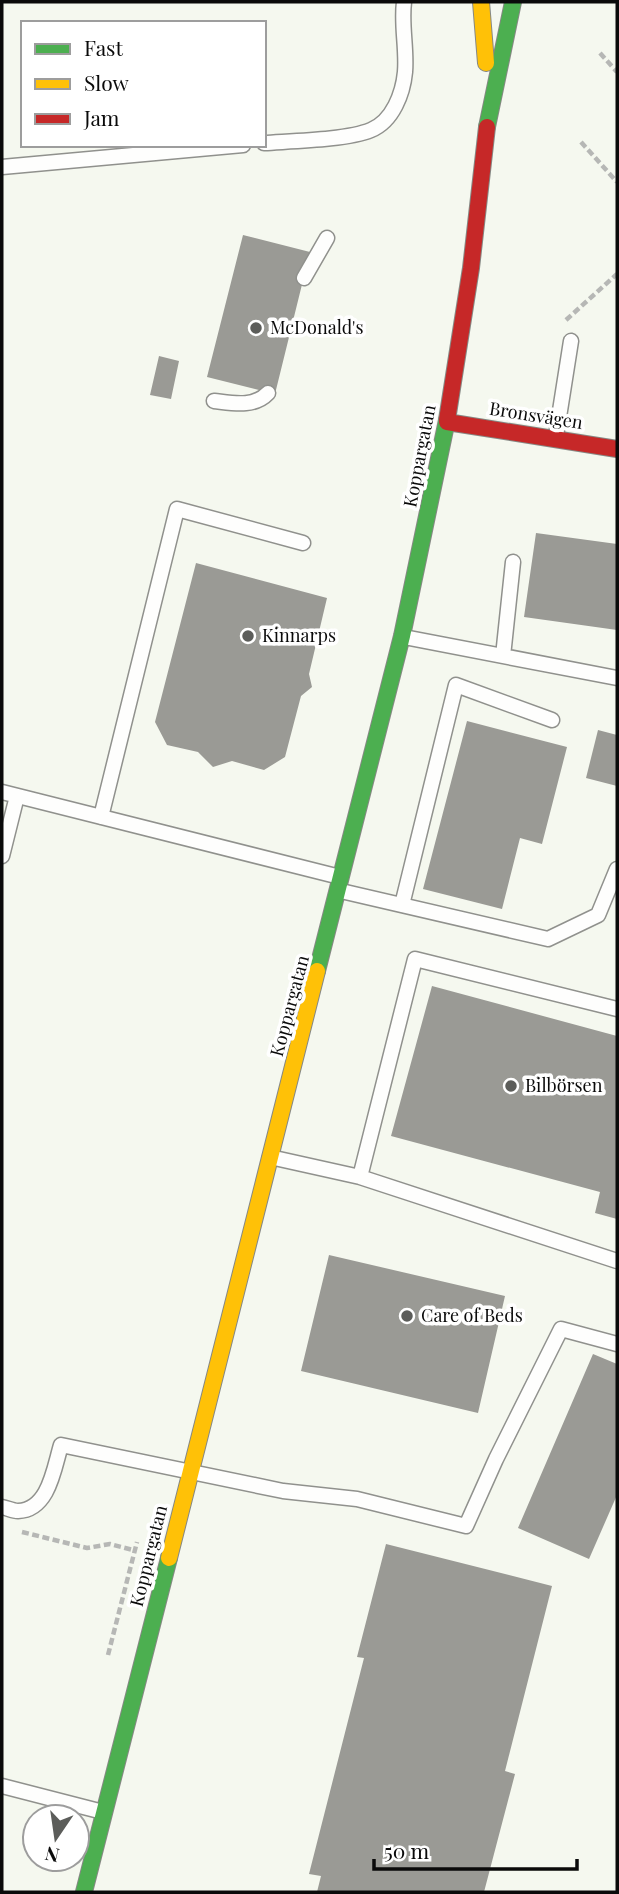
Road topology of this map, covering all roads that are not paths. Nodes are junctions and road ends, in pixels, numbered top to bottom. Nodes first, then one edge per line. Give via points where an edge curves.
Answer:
1 (404, 2) edge
2 (481, 2) edge
3 (513, 2) edge
4 (488, 121) junction
5 (266, 143) edge
6 (221, 147) edge
7 (2, 167) edge
8 (327, 238) dead end
9 (304, 278) dead end
10 (571, 341) dead end
11 (268, 393) dead end
12 (214, 401) dead end
13 (447, 422) junction
14 (556, 438) junction
15 (617, 449) edge
16 (303, 543) dead end
17 (513, 562) dead end
18 (402, 636) junction
19 (503, 656) junction
20 (617, 678) edge
21 (552, 720) dead end
22 (2, 792) edge
23 (17, 796) junction
24 (100, 817) junction
25 (2, 856) edge
26 (617, 869) edge
27 (341, 884) junction
28 (402, 905) junction
29 (617, 1009) edge
30 (271, 1157) junction
31 (360, 1177) junction
32 (617, 1261) edge
33 (617, 1344) edge
34 (189, 1473) junction
35 (2, 1507) edge
36 (2, 1786) edge
37 (104, 1813) junction
38 (84, 1892) edge

1 - 5 lane via 405,72 401,96 390,116 372,130
2 - 4 street, Koppargatan
3 - 4 street, Koppargatan
4 - 13 street, Koppargatan
6 - 7 lane
8 - 9 lane
10 - 14 lane
11 - 12 lane via 246,403
13 - 14 street, Bronsvägen
13 - 18 street, Koppargatan
14 - 15 street, Bronsvägen
16 - 24 lane via 177,509
17 - 19 lane
18 - 19 lane
18 - 27 street, Koppargatan
19 - 20 lane
21 - 28 lane via 456,685
22 - 23 lane
23 - 24 lane
23 - 25 lane
24 - 27 lane
26 - 28 lane via 598,915 548,939
27 - 28 lane
27 - 30 street, Koppargatan
29 - 31 lane via 415,959
30 - 31 lane
30 - 34 street, Koppargatan
31 - 32 lane
33 - 34 lane via 561,1329 467,1525 358,1499
34 - 35 lane via 61,1445 47,1491 35,1506 18,1511
34 - 37 street, Koppargatan
36 - 37 lane
37 - 38 street, Koppargatan

